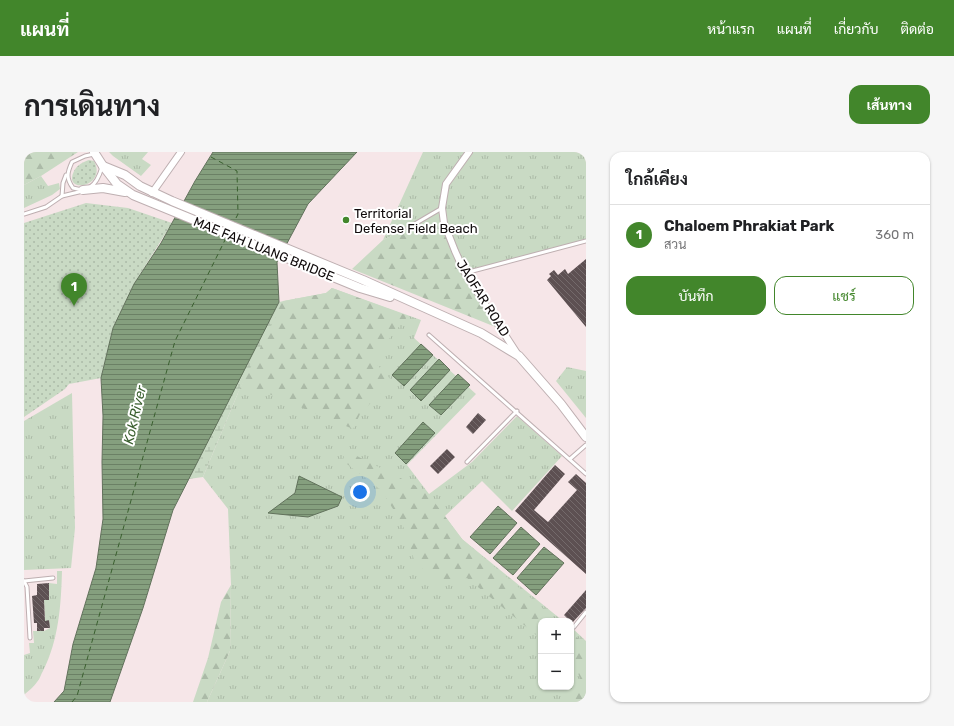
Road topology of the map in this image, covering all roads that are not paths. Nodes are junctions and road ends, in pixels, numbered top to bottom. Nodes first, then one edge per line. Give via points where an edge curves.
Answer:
1 (181, 152) edge
2 (469, 152) edge
3 (94, 153) edge
4 (103, 166) junction
5 (67, 174) junction
6 (83, 190) junction
7 (152, 193) junction
8 (133, 195) junction
9 (62, 196) junction
10 (442, 208) junction
11 (24, 214) edge
12 (408, 228) dead end
13 (586, 241) edge
14 (465, 273) junction
15 (362, 284) junction
16 (429, 335) dead end
17 (519, 356) junction
18 (517, 411) junction
19 (586, 437) edge
20 (586, 445) edge
21 (570, 459) junction
22 (467, 462) dead end
23 (586, 474) edge
24 (53, 578) dead end
25 (24, 581) edge
26 (586, 612) edge
27 (574, 627) dead end
28 (30, 638) dead end

1 - 7 street
2 - 10 street, JAOFAR ROAD via 446,184
3 - 4 street
3 - 5 lane via 72,162
4 - 6 lane via 93,186
4 - 7 street, MAE FAH LUANG BRIDGE via 125,175
4 - 8 street via 117,184
5 - 6 lane via 73,188
5 - 9 lane
6 - 8 street via 113,189
6 - 9 lane
7 - 15 street, MAE FAH LUANG BRIDGE
8 - 15 street, MAE FAH LUANG BRIDGE
9 - 11 lane via 46,207
10 - 12 lane
10 - 14 street, JAOFAR ROAD via 444,223
13 - 14 lane
14 - 17 street, JAOFAR ROAD
15 - 17 street via 481,333
16 - 18 lane
17 - 19 street
18 - 21 lane
18 - 22 lane
20 - 21 lane
21 - 23 lane
24 - 25 lane
25 - 28 lane via 27,587
26 - 27 lane

